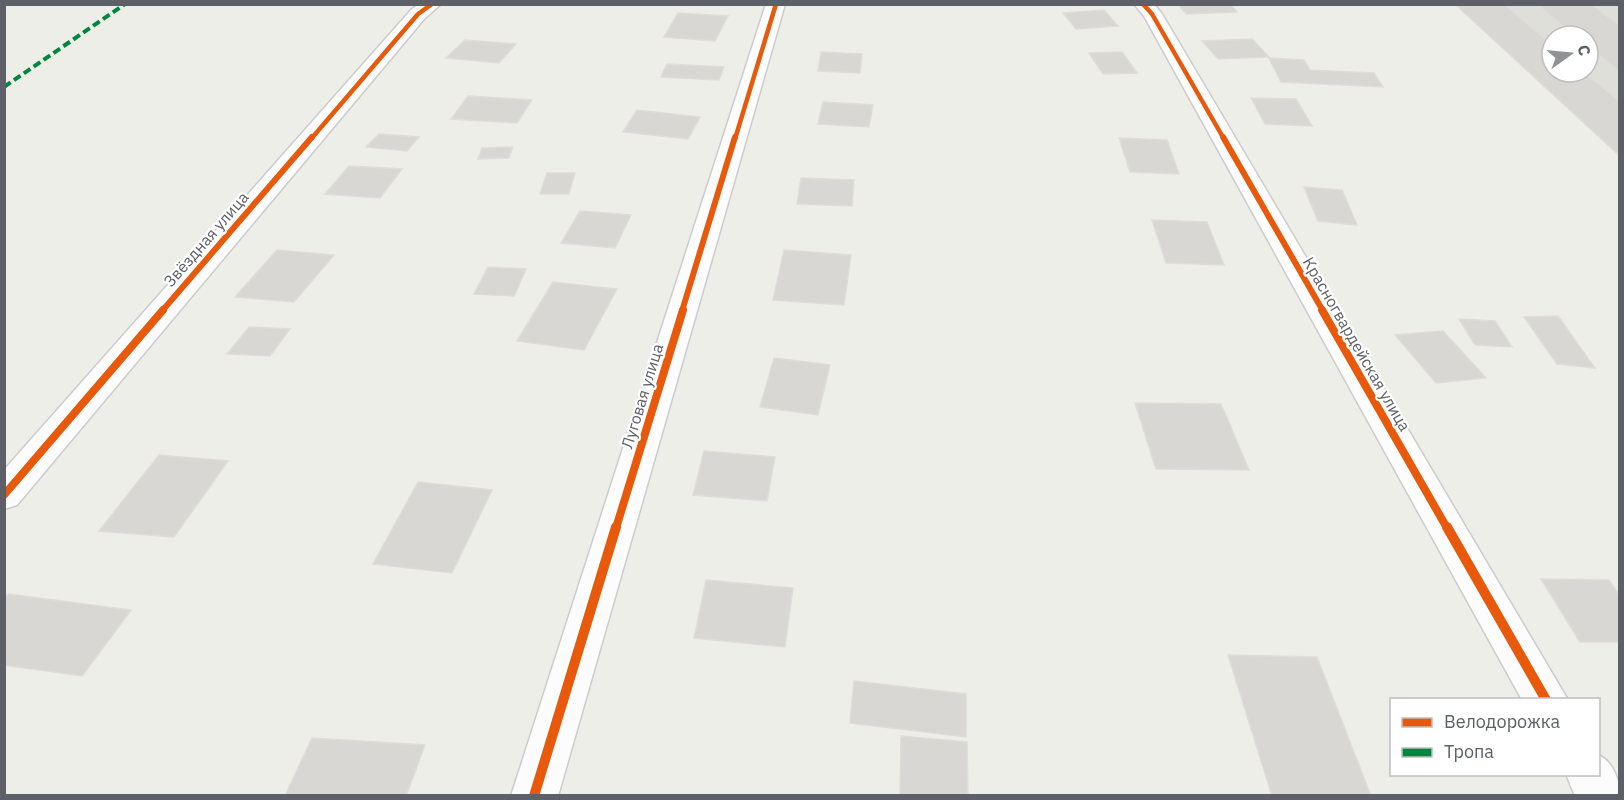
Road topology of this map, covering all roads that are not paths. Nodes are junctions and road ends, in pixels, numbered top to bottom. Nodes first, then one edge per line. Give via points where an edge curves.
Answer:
1 (432, 4) edge
2 (776, 4) edge
3 (1143, 4) edge
4 (4, 495) edge
5 (1545, 698) edge
6 (1590, 776) edge
7 (534, 795) edge
8 (1601, 795) edge

1 - 4 street, Звёздная улица via 418,14
2 - 7 street, Луговая улица
3 - 5 street, Красногвардейская улица
6 - 8 street

